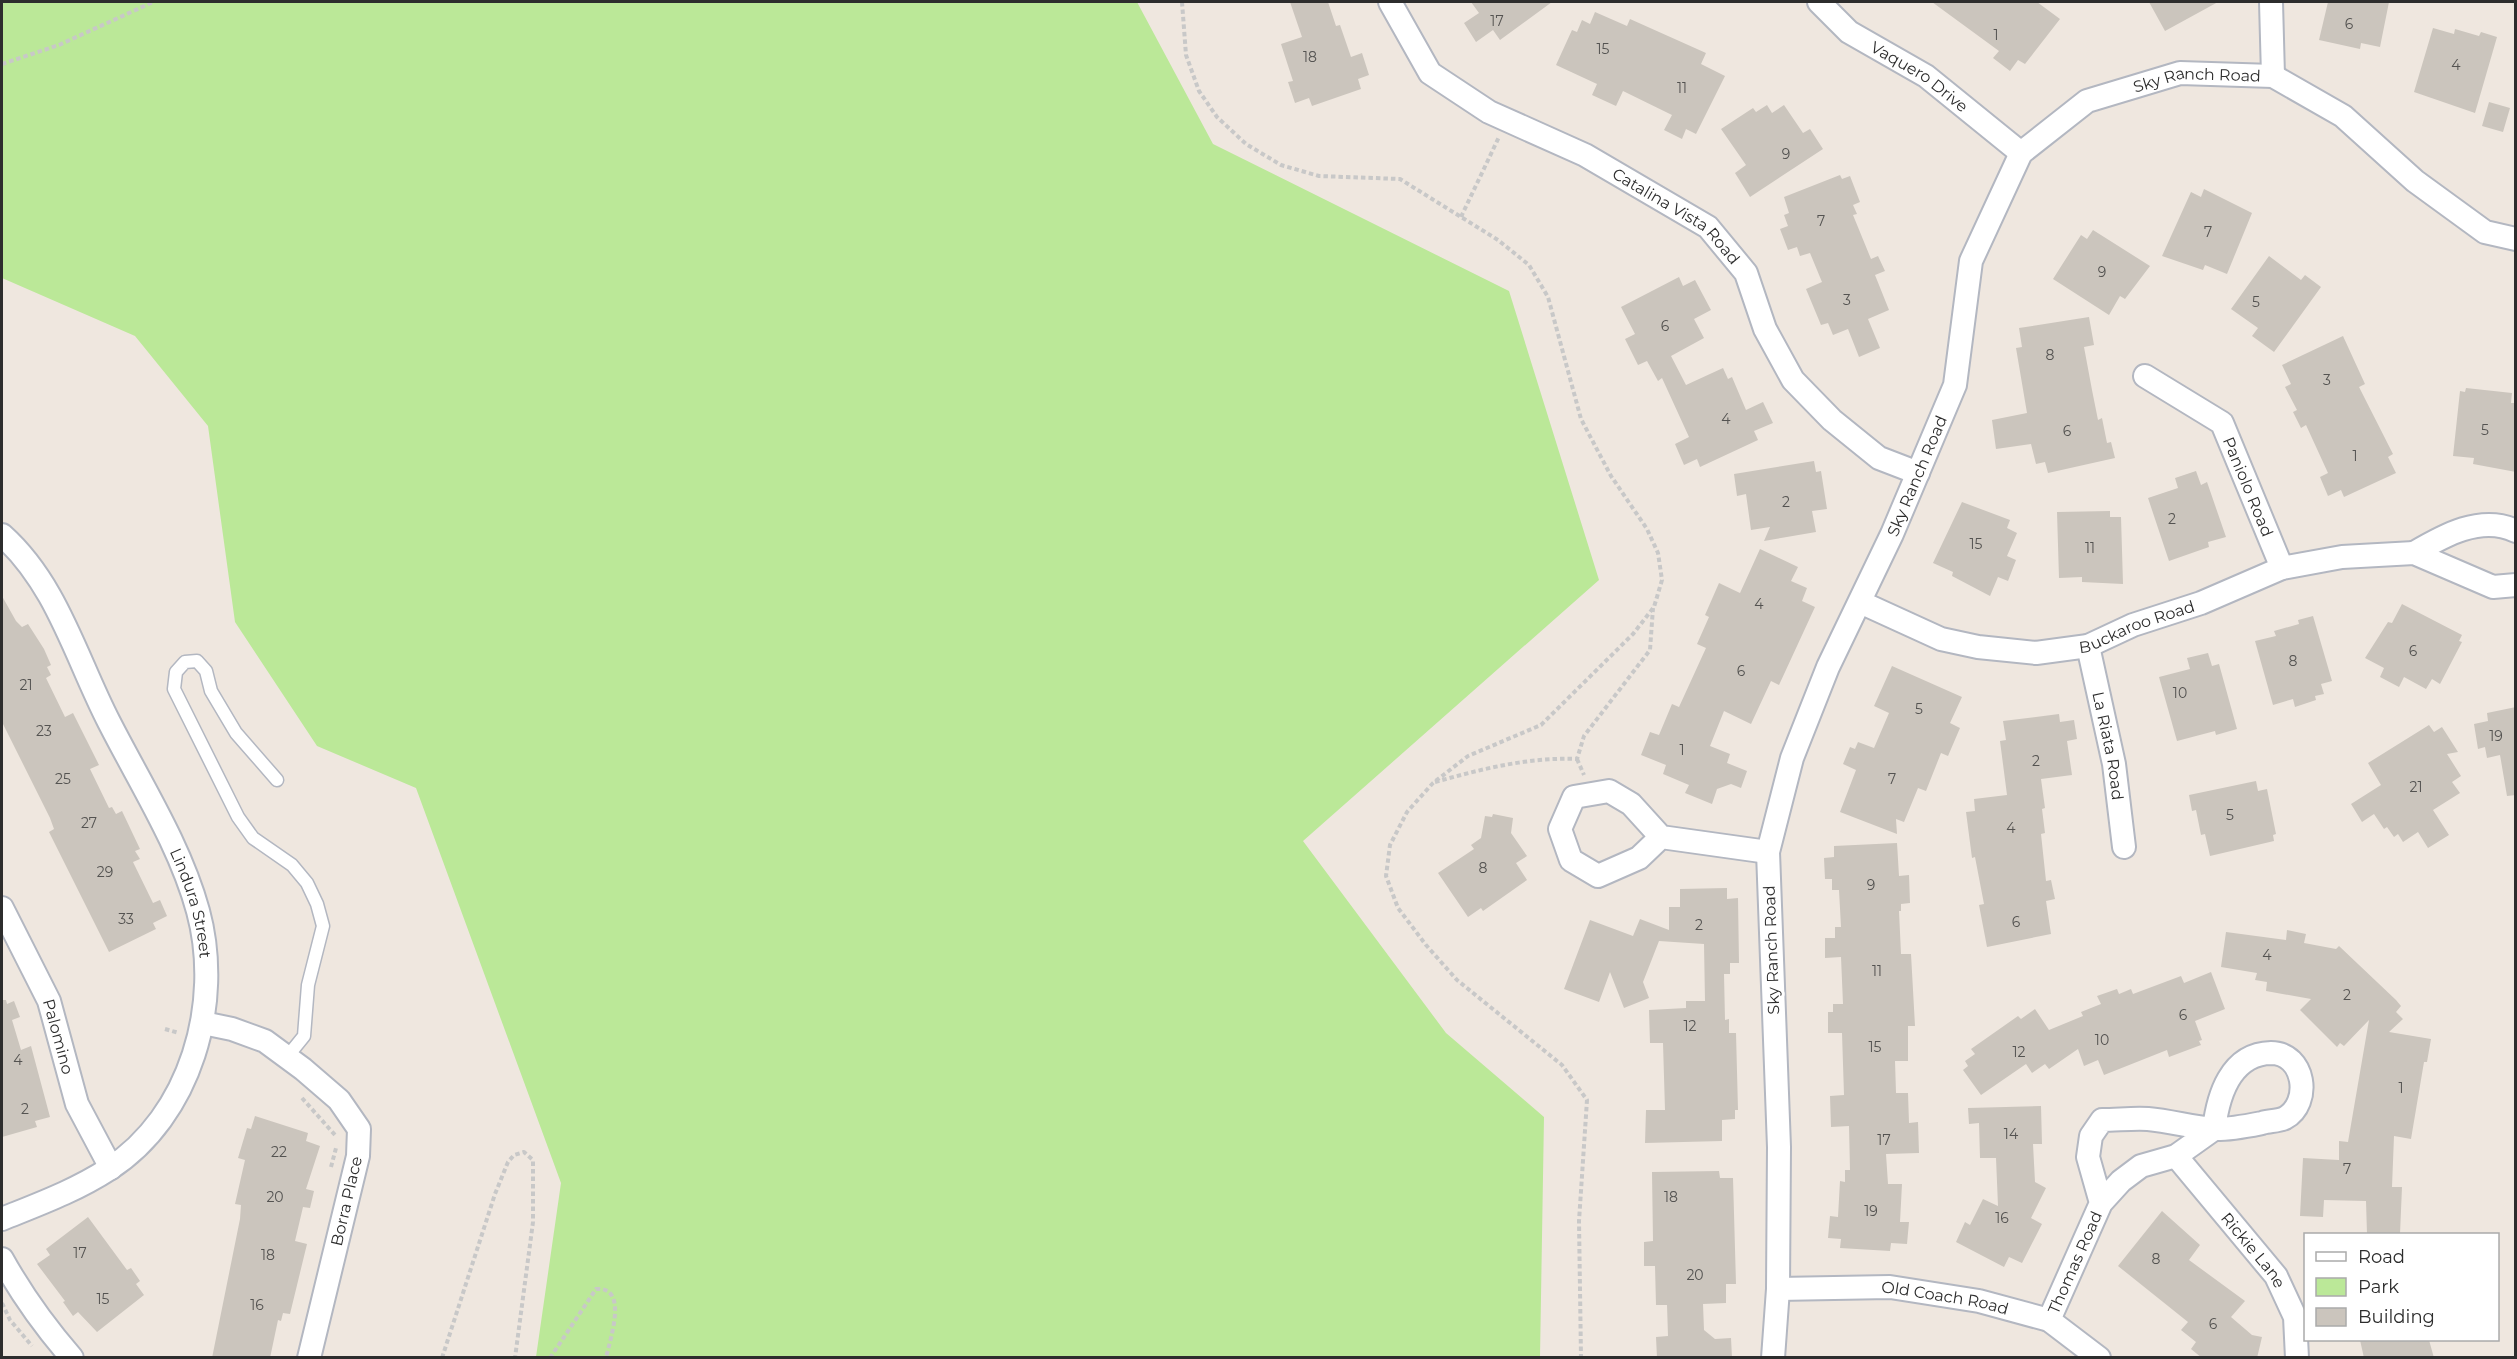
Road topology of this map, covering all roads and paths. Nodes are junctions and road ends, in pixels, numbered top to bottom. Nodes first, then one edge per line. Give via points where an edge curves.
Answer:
1 (153, 2) edge
2 (1182, 2) edge
3 (1389, 2) edge
4 (1819, 2) edge
5 (2271, 2) edge
6 (2, 64) edge
7 (2273, 76) junction
8 (1507, 120) junction
9 (2021, 153) junction
10 (1461, 217) junction
11 (2516, 239) edge
12 (2145, 376) dead end
13 (1918, 473) junction
14 (2516, 531) edge
15 (2, 535) edge
16 (2414, 552) junction
17 (2282, 568) junction
18 (2516, 585) edge
19 (1860, 602) junction
20 (1653, 607) junction
21 (2088, 646) junction
22 (277, 780) dead end
23 (1433, 783) junction
24 (1661, 837) dead end
25 (2124, 847) dead end
26 (1768, 852) junction
27 (2, 908) edge
28 (165, 1029) dead end
29 (200, 1033) junction
30 (287, 1057) junction
31 (298, 1095) dead end
32 (2176, 1156) junction
33 (111, 1168) junction
34 (329, 1178) dead end
35 (2101, 1203) junction
36 (2, 1219) edge
37 (2, 1259) edge
38 (1778, 1289) junction
39 (2049, 1320) junction
40 (72, 1358) edge
41 (309, 1358) edge
42 (442, 1358) edge
43 (515, 1358) edge
44 (550, 1358) edge
45 (606, 1358) edge
46 (1581, 1358) edge
47 (1773, 1358) edge
48 (2099, 1358) edge
49 (2297, 1358) edge

1 - 6 path via 59,45
2 - 10 path via 1186,55 1199,91 1217,117 1246,144 1281,165 1319,176 1400,179
3 - 8 street, Catalina Vista Road via 1430,73
4 - 9 street, Vaquero Drive via 1849,32 1926,76
5 - 7 street
7 - 9 street, Sky Ranch Road via 2180,73 2087,100
7 - 11 street, Sky Ranch Road via 2343,116 2415,181 2485,232
8 - 10 path
8 - 13 street, Catalina Vista Road via 1585,155 1708,226 1746,273 1765,329 1793,380 1832,420 1879,458
9 - 13 street, Sky Ranch Road via 1971,261 1955,385
10 - 20 path via 1529,265 1548,297 1581,419 1658,554 1662,580
12 - 17 street, Paniolo Road via 2222,423
13 - 19 street, Sky Ranch Road
14 - 16 street, Buckaroo Road via 2501,526 2472,527 2454,531
15 - 29 street, Lindura Street via 49,591 102,708 181,863 198,912 207,964
16 - 17 street, Buckaroo Road via 2342,557
16 - 18 street, Buckaroo Road via 2493,587
17 - 21 street, Buckaroo Road
19 - 21 street, Buckaroo Road via 1941,639 1978,647 2036,653
19 - 26 street, Sky Ranch Road via 1828,667 1792,758
20 - 23 path via 1633,634 1540,725 1468,756
20 - 23 path via 1650,650 1584,736 1577,759 1491,767
21 - 25 street, La Riata Road via 2114,764
22 - 30 lane via 236,733 212,691 206,671 196,661 185,662 176,672 174,689 226,796 253,838 292,865 307,883 323,926 308,985 304,1036
23 - 46 path via 1407,812 1390,845 1386,876 1398,908 1456,980 1562,1065 1587,1100 1579,1221
24 - 26 street
26 - 38 street, Sky Ranch Road via 1779,1147
27 - 33 street, Palomino via 49,1001 77,1104
28 - 29 path
29 - 30 street, Borra Place via 232,1029 265,1041
29 - 33 street, Lindura Street via 185,1079 151,1131
30 - 41 street, Borra Place via 339,1100 359,1129 358,1156
31 - 34 path via 336,1136
32 - 35 street, Thomas Road via 2141,1166
32 - 35 street, Thomas Road via 2214,1130 2148,1119 2102,1120 2091,1136 2088,1157
32 - 49 street, Rickie Lane via 2276,1276 2295,1317
33 - 36 street, Lindura Street via 68,1193
35 - 39 street, Thomas Road
37 - 40 street via 30,1305
38 - 39 street, Old Coach Road via 1890,1287 1978,1301
38 - 47 street, Sky Ranch Road
39 - 48 street, Old Coach Road
42 - 43 path via 495,1194 508,1162 524,1152 533,1160 534,1211
44 - 45 path via 583,1304 601,1288 611,1293 616,1303

